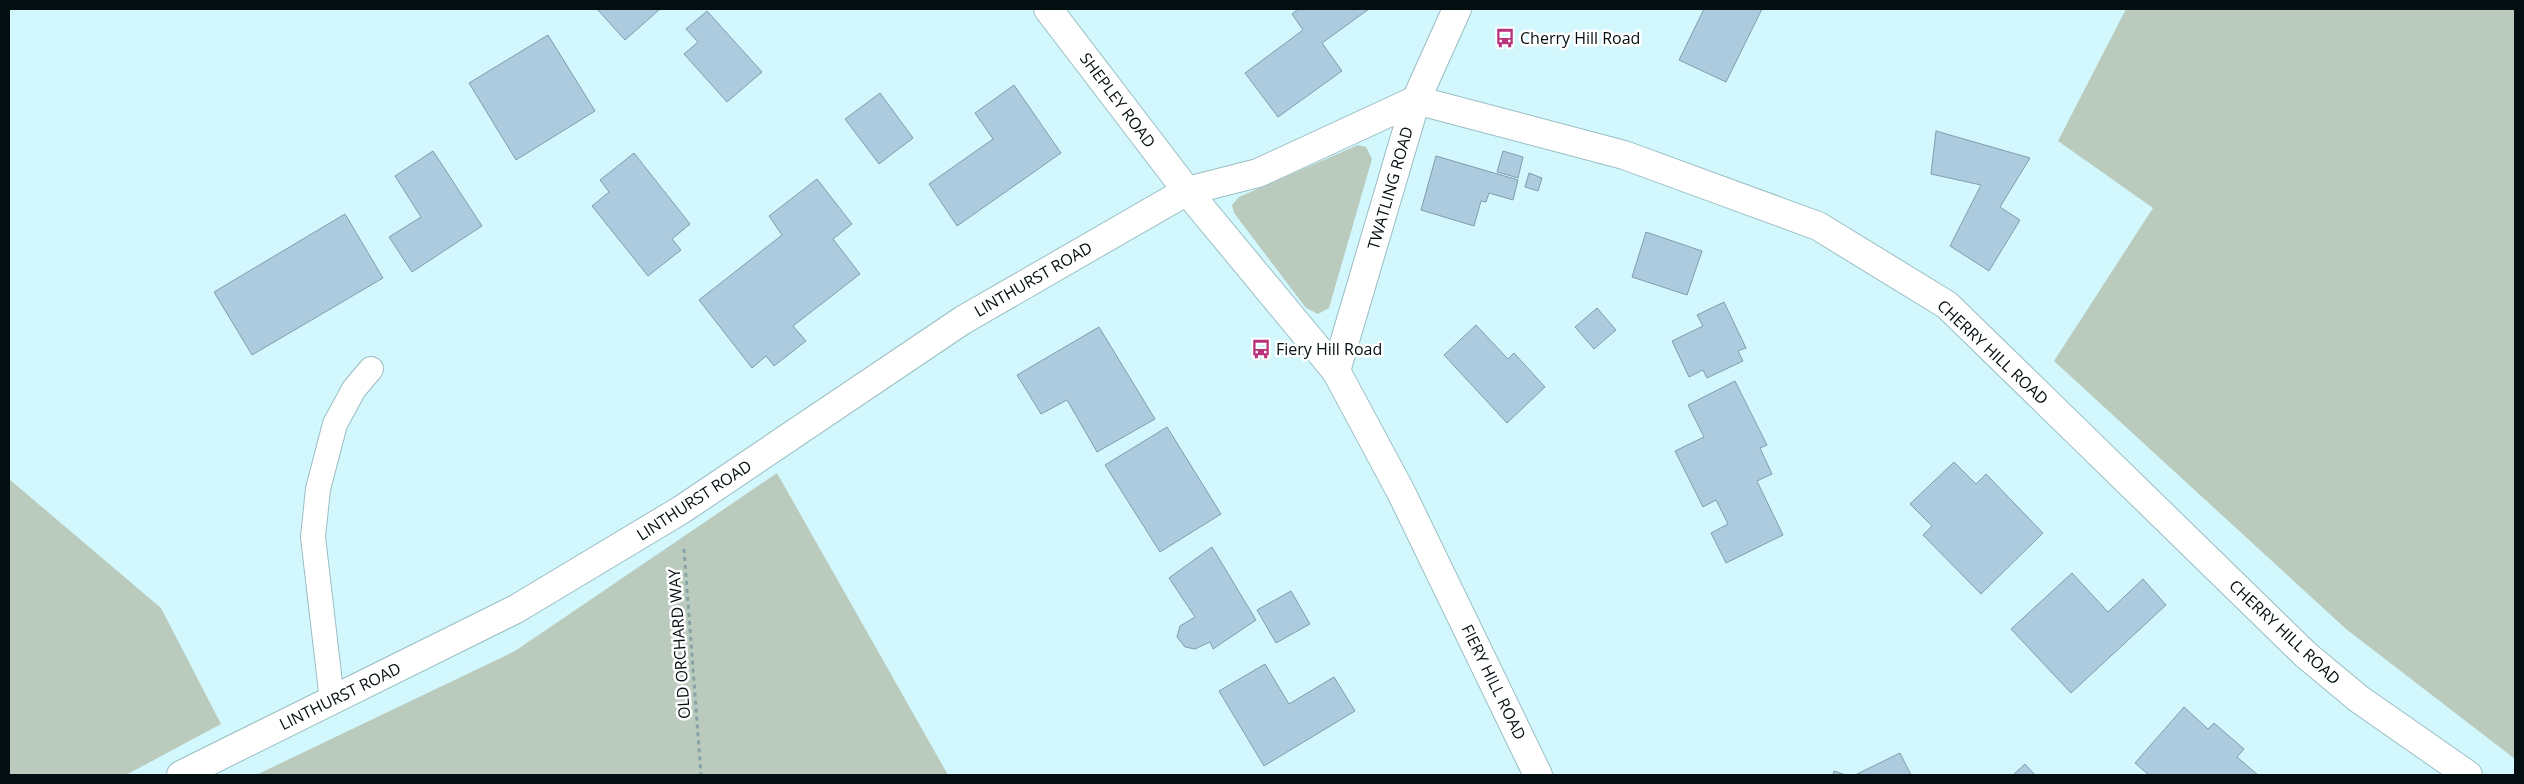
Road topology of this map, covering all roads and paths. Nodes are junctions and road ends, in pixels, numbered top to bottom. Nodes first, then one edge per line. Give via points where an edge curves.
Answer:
1 (1048, 9) edge
2 (1457, 9) edge
3 (1416, 100) junction
4 (1188, 191) junction
5 (371, 369) dead end
6 (1336, 371) junction
7 (681, 510) junction
8 (332, 700) junction
9 (181, 775) edge
10 (701, 775) edge
11 (1538, 775) edge
12 (2468, 775) edge

1 - 4 street, SHEPLEY ROAD
2 - 3 street, TWATLING ROAD
3 - 4 street, LINTHURST ROAD via 1258,173
3 - 6 street, TWATLING ROAD
3 - 12 street, CHERRY HILL ROAD via 1624,155 1818,226 1947,305 2306,655 2359,699
4 - 6 street, FIERY HILL ROAD
4 - 7 street, LINTHURST ROAD via 963,320
5 - 8 lane via 354,389 335,424 318,488 313,537
6 - 11 street, FIERY HILL ROAD via 1401,492
7 - 8 street, LINTHURST ROAD via 516,609
7 - 10 path, OLD ORCHARD WAY
8 - 9 street, LINTHURST ROAD

